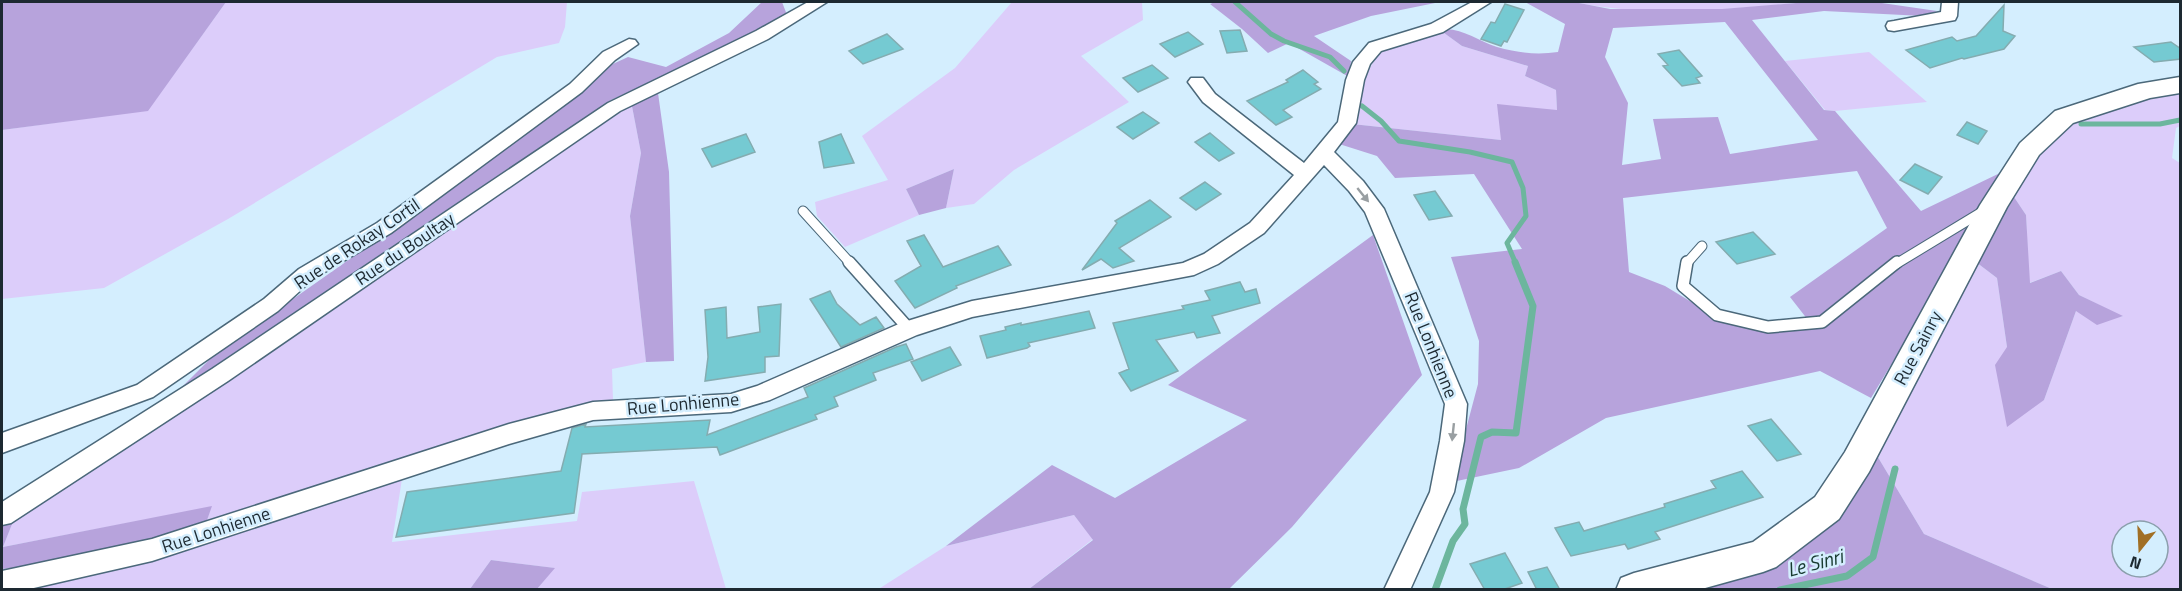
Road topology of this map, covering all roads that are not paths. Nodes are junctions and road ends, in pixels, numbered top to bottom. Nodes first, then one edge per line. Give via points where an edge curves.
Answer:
1 (819, 2) edge
2 (1483, 2) edge
3 (1950, 2) edge
4 (1894, 26) dead end
5 (629, 44) dead end
6 (1197, 82) dead end
7 (2181, 85) edge
8 (1323, 153) junction
9 (1306, 174) junction
10 (1994, 205) junction
11 (803, 211) dead end
12 (1701, 246) dead end
13 (909, 329) junction
14 (2, 442) edge
15 (2, 515) edge
16 (2, 583) edge
17 (1397, 590) edge
18 (1634, 590) edge

1 - 15 street, Rue du Boultay via 762,35 614,106 220,375
2 - 8 street, Rue Lonhienne via 1437,28 1375,47 1362,62 1355,80 1347,123
3 - 4 street via 1949,16
5 - 14 street, Rue de Rokay Cortil via 609,56 576,88 384,228 306,274 271,304 145,390
6 - 9 street via 1209,98
7 - 10 street, Rue Sainry via 2147,90 2064,117 2029,149
8 - 9 street, Rue Lonhienne
8 -> 17 street, Rue Lonhienne via 1374,208 1456,404 1442,492
9 - 13 street, Rue Lonhienne via 1257,228 1187,270 972,309
10 - 12 lane via 1898,262 1822,322 1768,327 1717,315 1683,286 1686,264
10 - 18 street, Rue Sainry via 1857,462 1827,508 1763,556
11 - 13 lane
13 - 16 street, Rue Lonhienne via 762,394 731,403 593,411 509,434 152,550

